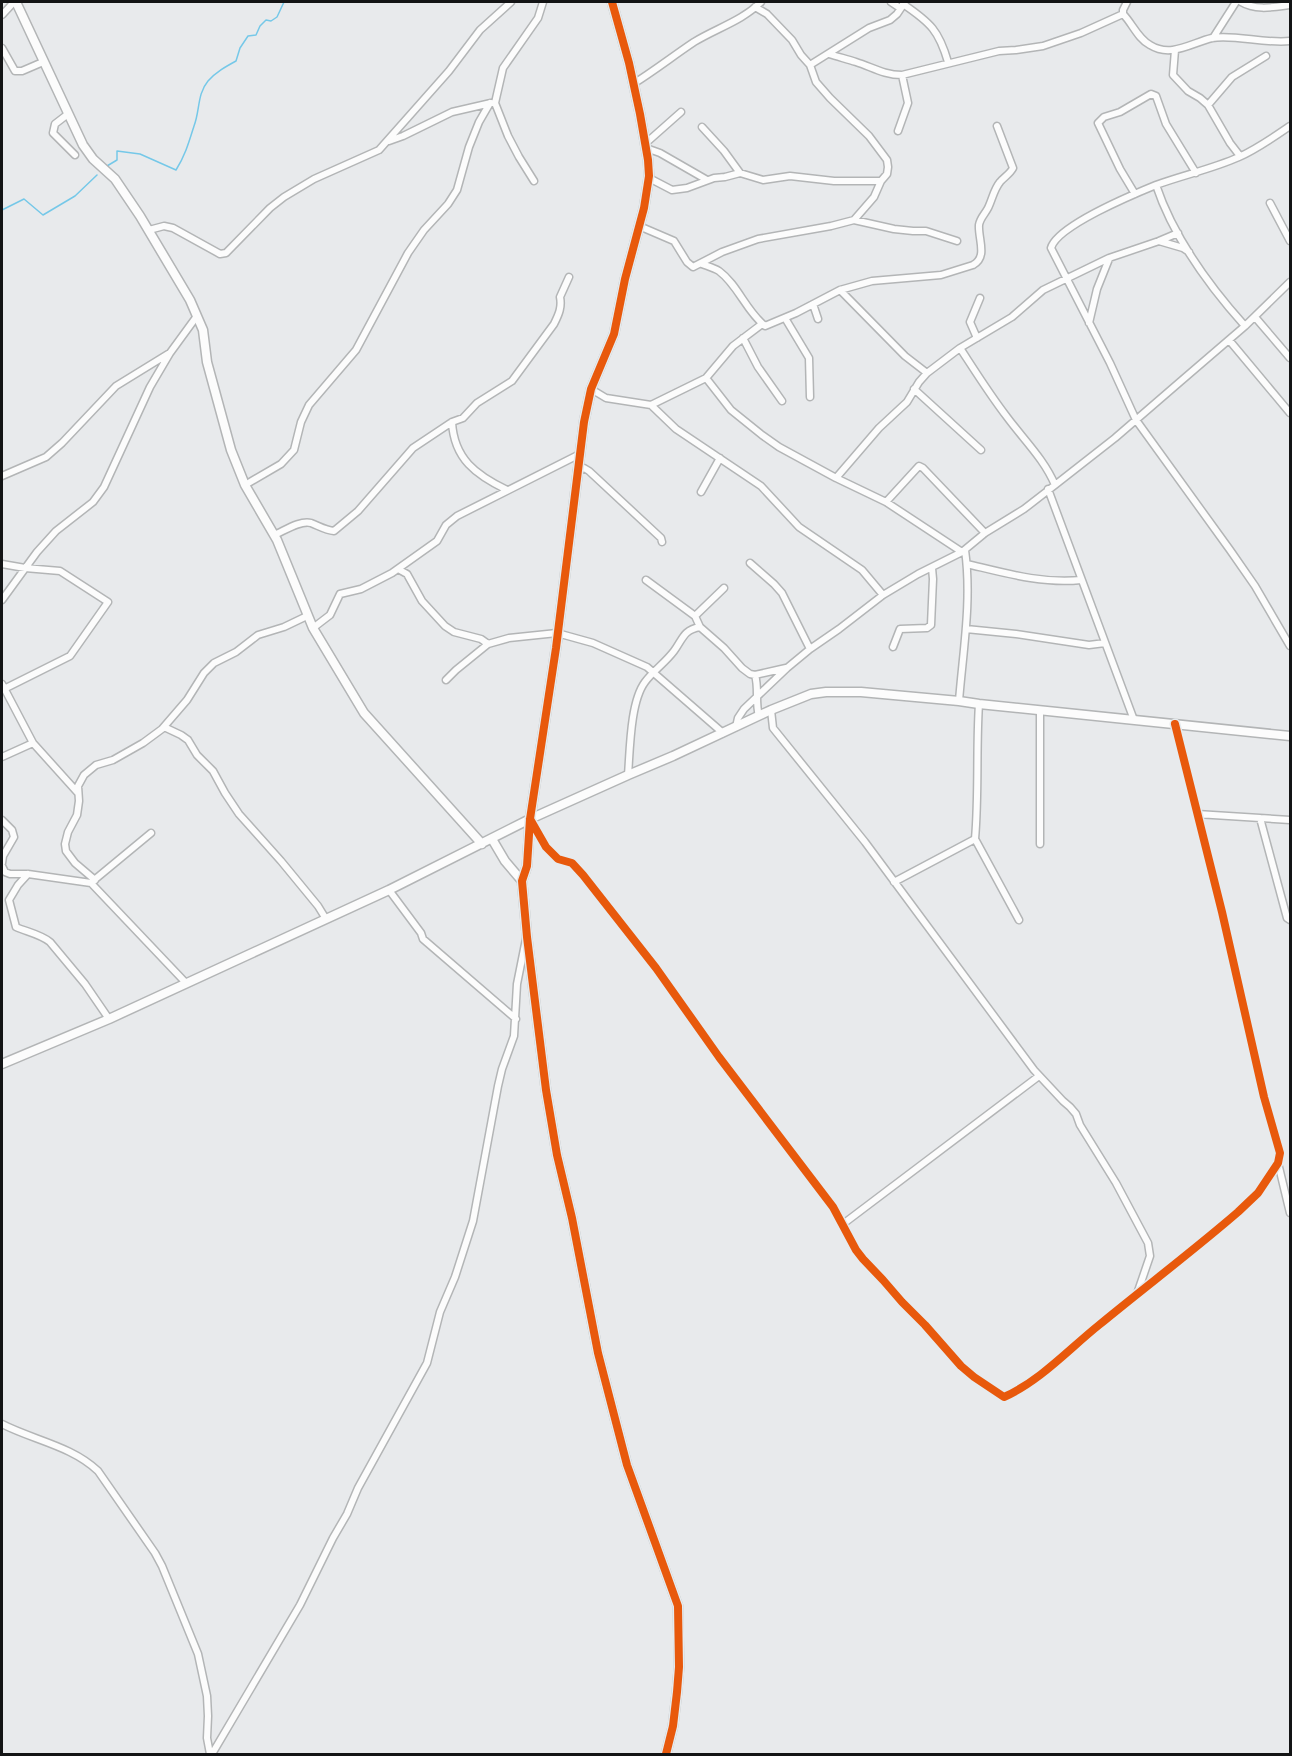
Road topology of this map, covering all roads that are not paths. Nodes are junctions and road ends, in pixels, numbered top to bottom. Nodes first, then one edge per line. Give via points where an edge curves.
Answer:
1 (15, 2) edge
2 (511, 2) edge
3 (543, 2) edge
4 (612, 2) edge
5 (761, 2) edge
6 (891, 2) edge
7 (1127, 2) edge
8 (1236, 2) edge
9 (1241, 2) edge
10 (903, 5) edge
11 (1290, 5) edge
12 (755, 7) junction
13 (1123, 14) junction
14 (2, 15) edge
15 (1214, 38) junction
16 (1290, 41) edge
17 (2, 48) edge
18 (1176, 50) junction
19 (829, 54) junction
20 (1266, 56) dead end
21 (43, 62) junction
22 (948, 63) junction
23 (810, 65) junction
24 (902, 75) junction
25 (633, 84) junction
26 (492, 103) junction
27 (1208, 105) junction
28 (681, 112) dead end
29 (68, 114) junction
30 (997, 126) dead end
31 (1290, 126) edge
32 (702, 127) dead end
33 (898, 131) dead end
34 (388, 142) junction
35 (646, 146) junction
36 (75, 155) dead end
37 (1240, 156) junction
38 (740, 172) junction
39 (1196, 173) junction
40 (649, 178) junction
41 (707, 180) junction
42 (534, 181) dead end
43 (881, 181) junction
44 (1156, 186) junction
45 (1135, 194) junction
46 (1270, 203) dead end
47 (854, 220) junction
48 (639, 226) junction
49 (149, 230) junction
50 (1178, 233) junction
51 (1159, 241) junction
52 (1290, 241) edge
53 (957, 242) dead end
54 (1190, 253) junction
55 (1109, 258) junction
56 (702, 264) junction
57 (569, 277) dead end
58 (1066, 279) junction
59 (1290, 282) edge
60 (840, 290) junction
61 (980, 298) dead end
62 (813, 304) junction
63 (197, 316) junction
64 (1254, 317) junction
65 (785, 318) junction
66 (818, 319) dead end
67 (1089, 323) junction
68 (762, 324) junction
69 (1245, 326) junction
70 (743, 338) junction
71 (976, 338) junction
72 (1229, 340) junction
73 (960, 348) junction
74 (170, 353) junction
75 (1290, 358) edge
76 (927, 373) junction
77 (706, 378) junction
78 (591, 388) junction
79 (914, 389) junction
80 (810, 397) dead end
81 (782, 401) dead end
82 (651, 405) junction
83 (1290, 413) edge
84 (1136, 420) junction
85 (452, 422) junction
86 (981, 450) dead end
87 (580, 454) junction
88 (720, 458) junction
89 (577, 471) junction
90 (2, 476) edge
91 (836, 478) junction
92 (245, 485) junction
93 (1055, 485) junction
94 (1048, 489) junction
95 (507, 490) junction
96 (701, 492) dead end
97 (886, 502) junction
98 (986, 533) junction
99 (274, 535) junction
100 (662, 542) dead end
101 (964, 551) junction
102 (750, 563) dead end
103 (2, 564) edge
104 (967, 564) junction
105 (25, 568) junction
106 (932, 568) junction
107 (398, 569) junction
108 (646, 580) dead end
109 (1081, 580) junction
110 (724, 588) dead end
111 (883, 595) junction
112 (2, 600) edge
113 (307, 616) junction
114 (695, 616) junction
115 (700, 627) junction
116 (313, 628) junction
117 (966, 629) junction
118 (557, 633) junction
119 (1105, 643) junction
120 (488, 644) junction
121 (1290, 646) edge
122 (893, 648) dead end
123 (810, 649) junction
124 (787, 668) junction
125 (654, 673) junction
126 (755, 675) junction
127 (446, 680) dead end
128 (3, 686) edge
129 (756, 697) junction
130 (959, 701) junction
131 (979, 705) junction
132 (771, 710) junction
133 (1040, 711) junction
134 (759, 716) junction
135 (1134, 720) junction
136 (1175, 724) junction
137 (736, 726) junction
138 (164, 727) junction
139 (723, 733) junction
140 (1290, 735) edge
141 (33, 743) junction
142 (2, 758) edge
143 (628, 775) junction
144 (78, 793) junction
145 (1197, 814) junction
146 (1260, 818) junction
147 (2, 819) edge
148 (530, 819) junction
149 (1290, 820) edge
150 (151, 833) dead end
151 (492, 839) junction
152 (975, 839) junction
153 (482, 844) junction
154 (1040, 844) dead end
155 (2, 864) edge
156 (28, 874) junction
157 (93, 881) junction
158 (522, 881) junction
159 (894, 882) junction
160 (389, 890) junction
161 (9, 900) junction
162 (2, 902) edge
163 (326, 919) junction
164 (1018, 921) dead end
165 (1290, 921) edge
166 (527, 937) junction
167 (186, 983) junction
168 (516, 1019) junction
169 (108, 1020) junction
170 (2, 1064) edge
171 (1039, 1076) junction
172 (1278, 1163) junction
173 (1290, 1213) edge
174 (843, 1224) junction
175 (1137, 1294) junction
176 (2, 1424) edge
177 (211, 1755) edge
178 (666, 1755) edge

1 - 14 street
1 - 21 street
2 - 34 street via 467,45
3 - 26 street via 538,18 503,68
4 - 25 street
5 - 12 street
6 - 10 street
7 - 13 street
8 - 15 street
9 - 11 street via 1263,8
10 - 19 street via 890,21 870,28
10 - 22 street via 937,33
12 - 23 street via 779,25
12 - 25 street
13 - 18 street via 1150,46
13 - 22 street via 1043,46
15 - 16 street
15 - 18 street
17 - 21 street via 15,71 22,72
18 - 27 street via 1173,75
19 - 23 street
19 - 24 street via 880,72
20 - 27 street via 1232,77
21 - 29 street
22 - 24 street
23 - 43 street via 816,82 883,153 888,166
24 - 33 street via 908,103
25 - 35 street
26 - 34 street via 452,112
26 - 42 street
26 - 92 street via 479,122 457,190 408,253 356,350 309,405 294,450 281,464
27 - 37 street
28 - 35 street
29 - 36 street via 55,124 52,133
29 - 49 street via 93,159 115,179
30 - 60 street via 1014,168 1000,182 980,220 981,257 977,263 941,275 872,281
31 - 37 street
32 - 38 street
34 - 49 street via 374,153 284,197 226,253 172,228
35 - 40 street
35 - 41 street
37 - 39 street
38 - 41 street
38 - 43 street via 763,180 790,176
39 - 44 street
39 - 45 street via 1166,124 1156,96 1151,94 1098,123
40 - 41 street via 672,190
40 - 48 street
43 - 47 street via 874,197
44 - 45 street
44 - 50 street
45 - 58 street via 1089,216 1055,239 1051,249
46 - 52 street
47 - 53 street via 926,231
47 - 56 street via 758,239
48 - 56 street via 674,241 693,267
48 - 78 street via 614,334
49 - 63 street
50 - 51 street
50 - 54 street
51 - 54 street
51 - 55 street
54 - 69 street
55 - 58 street
55 - 67 street
56 - 68 street via 722,273
57 - 85 street via 554,324 512,381
58 - 67 street
58 - 71 street via 1043,290 1012,317
59 - 64 street
60 - 62 street
60 - 76 street
61 - 71 street via 970,321
62 - 65 street
62 - 66 street
63 - 74 street
63 - 92 street via 226,433
64 - 69 street
64 - 75 street
65 - 68 street via 768,326
65 - 80 street via 809,358
67 - 84 street
68 - 70 street
69 - 72 street
70 - 77 street
70 - 81 street
71 - 73 street
72 - 83 street
72 - 84 street
73 - 76 street
73 - 93 street via 995,402 1042,460
74 - 90 street via 117,386 46,457
74 - 105 street via 104,487 93,502 56,531
76 - 79 street
77 - 82 street
77 - 91 street via 730,410 762,435
78 - 82 street via 606,398
78 - 87 street
79 - 86 street
79 - 91 street via 907,402
82 - 88 street via 676,429
84 - 93 street
84 - 121 street via 1255,586
85 - 95 street via 456,446 468,465
85 - 99 street via 413,448 358,511 334,531 309,522
87 - 89 street
87 - 95 street
88 - 96 street
88 - 111 street via 761,486 799,526 862,570
89 - 100 street via 589,471
89 - 118 street
91 - 97 street
92 - 99 street
93 - 94 street
94 - 98 street
94 - 109 street
95 - 107 street via 457,516 437,541
97 - 98 street via 919,466
97 - 101 street
98 - 101 street
99 - 113 street
101 - 104 street
101 - 106 street
102 - 123 street via 782,592
103 - 105 street
104 - 109 street via 1045,581
104 - 117 street
105 - 112 street
105 - 128 street via 60,571 108,602 70,656
106 - 111 street
106 - 122 street via 931,625 900,629
107 - 116 street via 361,589 340,594 330,615
107 - 120 street via 407,574 422,601 445,626
108 - 114 street
109 - 119 street
110 - 114 street
111 - 123 street
113 - 116 street
113 - 138 street via 258,635 214,663
114 - 115 street
115 - 125 street via 687,631
115 - 126 street via 742,668
116 - 153 street via 364,713
117 - 119 street via 1089,645
117 - 130 street
118 - 120 street
118 - 125 street via 593,643
118 - 148 street
119 - 135 street
120 - 127 street
123 - 124 street
124 - 126 street
124 - 129 street
125 - 139 street
125 - 143 street via 644,683 637,702
126 - 129 street
128 - 141 street
129 - 134 street
129 - 137 street via 741,713
130 - 131 street
130 - 132 street via 826,692
131 - 133 street
131 - 152 street
132 - 134 street
132 - 159 street via 772,728
133 - 135 street
133 - 154 street
134 - 137 street
135 - 136 street
136 - 140 street
136 - 145 street
137 - 139 street
138 - 144 street via 143,743 89,770 80,781
138 - 163 street via 188,740 239,814
139 - 143 street
141 - 142 street
141 - 144 street
143 - 148 street
144 - 157 street via 77,815 66,836 66,851
145 - 146 street
145 - 172 street via 1280,1153
146 - 149 street
146 - 165 street
147 - 155 street via 14,837
148 - 151 street
148 - 158 street via 528,866
148 - 174 street via 546,847 583,875 656,968
150 - 157 street
151 - 153 street
151 - 158 street
152 - 159 street
152 - 164 street
153 - 160 street
155 - 156 street via 10,874
156 - 157 street
156 - 161 street
157 - 167 street
158 - 166 street
159 - 171 street
160 - 163 street
160 - 168 street via 423,939
161 - 162 street
161 - 169 street via 16,927 51,942
163 - 167 street
166 - 168 street via 517,984
166 - 178 street via 557,1155 598,1353 627,1464 678,1606 677,1692
167 - 169 street
168 - 177 street via 498,1086 473,1221 440,1312 427,1363 358,1488 300,1605
169 - 170 street
171 - 174 street
171 - 175 street via 1076,1114 1148,1243 1150,1256
172 - 173 street
172 - 175 street via 1251,1201
174 - 175 street via 863,1259 961,1366 1005,1397 1051,1366
176 - 177 street via 91,1465 155,1553 198,1654 207,1696

